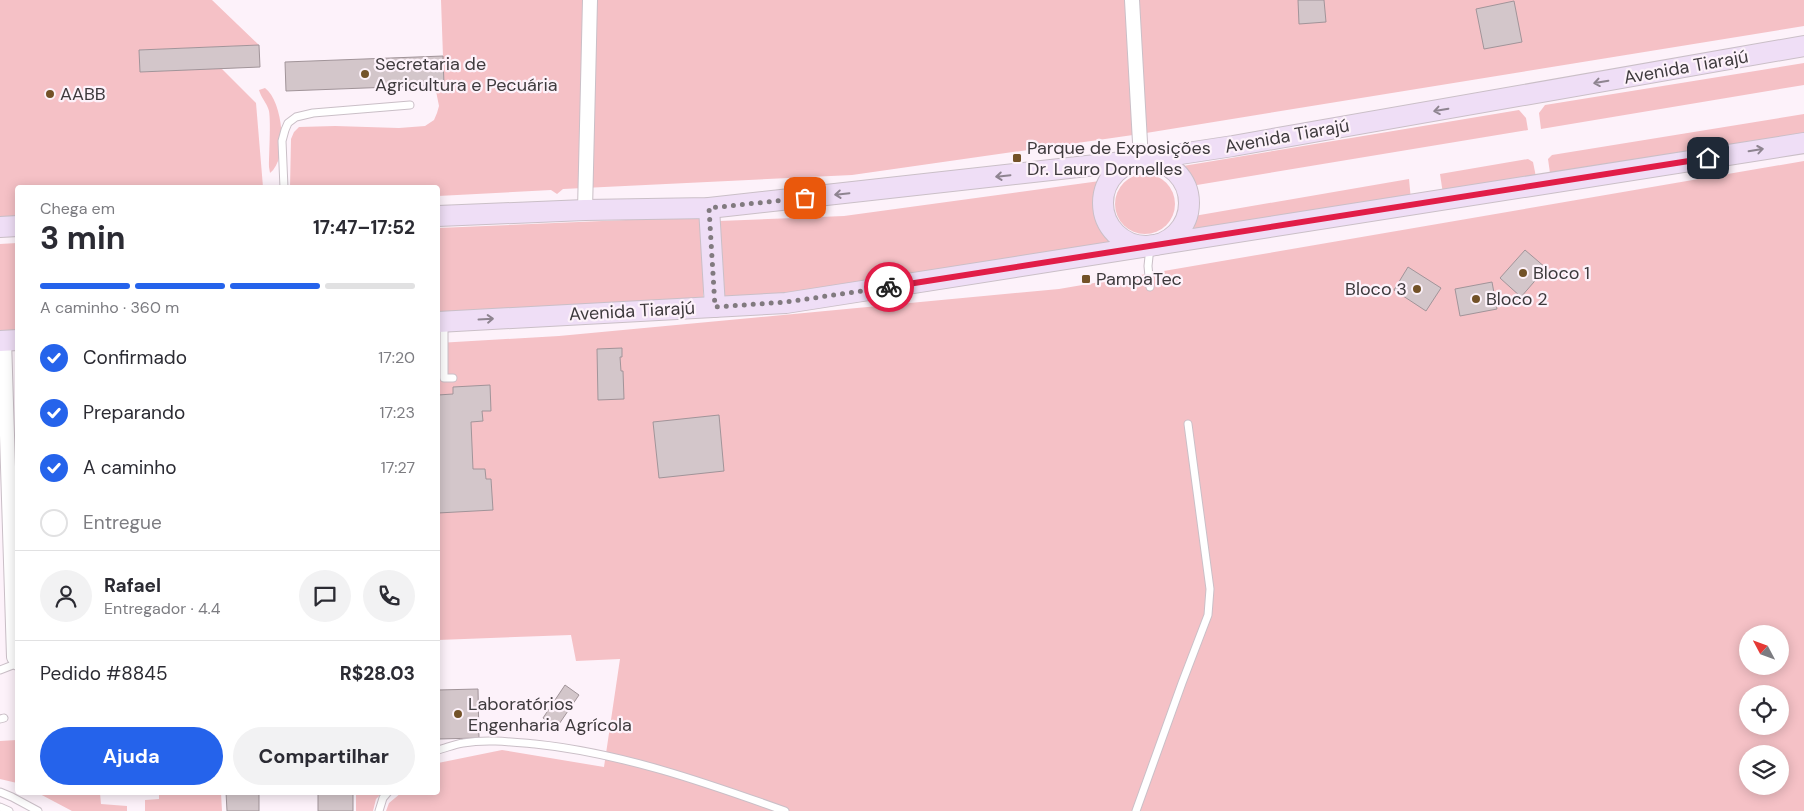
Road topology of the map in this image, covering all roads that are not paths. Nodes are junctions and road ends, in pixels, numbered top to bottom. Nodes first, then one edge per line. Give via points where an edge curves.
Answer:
1 (590, 0) edge
2 (1132, 0) edge
3 (1804, 46) edge
4 (410, 105) dead end
5 (1804, 143) edge
6 (1141, 160) junction
7 (284, 185) edge
8 (709, 208) junction
9 (585, 210) junction
10 (440, 216) edge
11 (15, 226) edge
12 (0, 227) edge
13 (1150, 246) junction
14 (1150, 287) dead end
15 (715, 307) junction
16 (441, 322) edge
17 (7, 340) edge
18 (453, 378) dead end
19 (1188, 424) dead end
20 (15, 658) edge
21 (15, 664) edge
22 (0, 670) edge
23 (440, 749) edge
24 (0, 792) edge
25 (386, 795) edge
26 (0, 807) edge
27 (9, 811) edge
28 (38, 811) edge
29 (379, 811) edge
30 (785, 811) edge
31 (1136, 811) edge

1 - 9 street
2 - 6 street
3 -> 6 main road, Avenida Tiarajú
4 - 7 lane via 296,116 288,123 282,140
13 -> 5 main road, Avenida Tiarajú
6 -> 8 main road, Avenida Tiarajú
6 - 13 main road via 1128,164 1109,182 1103,208 1106,221 1119,237 1137,246
6 - 13 main road via 1168,166 1179,175 1189,201 1187,217 1179,232 1166,242
8 - 9 main road, Avenida Tiarajú
8 - 15 main road
9 - 10 main road, Avenida Tiarajú
11 - 12 main road
13 - 14 lane
13 - 15 main road, Avenida Tiarajú via 786,302
16 -> 15 main road, Avenida Tiarajú
16 - 18 lane via 444,378
17 - 20 street
19 - 31 lane via 1210,588 1208,615
21 - 22 lane
23 - 30 lane via 463,743 511,742 572,749 655,768
24 - 28 lane
25 - 29 lane
26 - 27 lane

